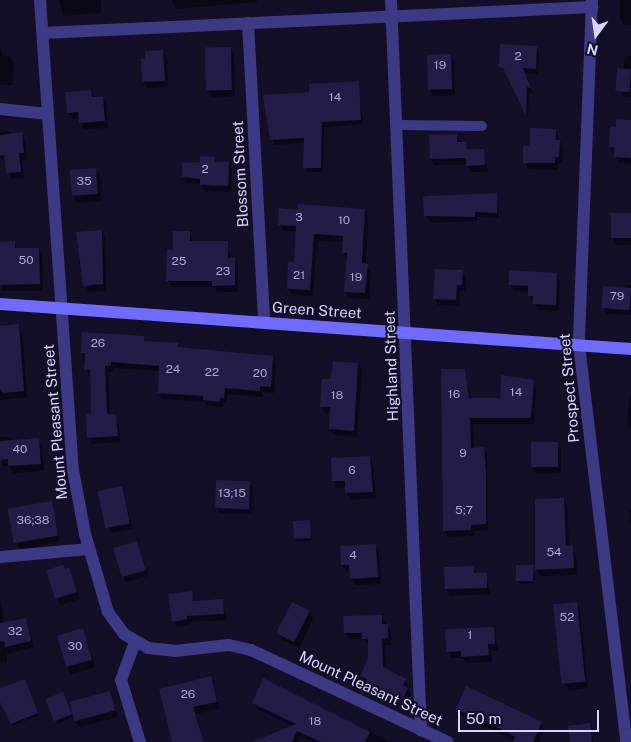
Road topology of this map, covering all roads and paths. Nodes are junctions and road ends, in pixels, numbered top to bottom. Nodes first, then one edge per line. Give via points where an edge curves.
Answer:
1 (40, 0) edge
2 (391, 0) edge
3 (592, 4) edge
4 (392, 16) junction
5 (248, 23) junction
6 (43, 33) junction
7 (0, 109) edge
8 (48, 114) junction
9 (396, 125) junction
10 (482, 126) dead end
11 (0, 304) edge
12 (63, 309) junction
13 (264, 323) junction
14 (406, 333) junction
15 (579, 345) junction
16 (631, 348) edge
17 (89, 549) junction
18 (0, 557) edge
19 (136, 642) junction
20 (421, 730) junction
21 (140, 742) edge
22 (447, 742) edge
23 (626, 742) edge

1 - 6 street, Mount Pleasant Street
2 - 4 street, Highland Street
3 - 4 street
3 - 15 street, Prospect Street
4 - 5 street
4 - 9 street, Highland Street
5 - 6 street
5 - 13 street, Blossom Street
6 - 8 street, Mount Pleasant Street
7 - 8 street
8 - 12 street, Mount Pleasant Street
9 - 10 lane
9 - 14 street, Highland Street
11 - 12 street, Green Street
12 - 13 street, Green Street
12 - 17 street, Mount Pleasant Street via 74,470
13 - 14 street, Green Street
14 - 15 street, Green Street
14 - 20 street, Highland Street
15 - 16 street, Green Street
15 - 23 street, Prospect Street
17 - 18 street
17 - 19 street, Mount Pleasant Street via 108,612 119,629
19 - 20 street, Mount Pleasant Street via 168,651 218,645 240,646
19 - 21 street via 121,680
20 - 22 street, Mount Pleasant Street

